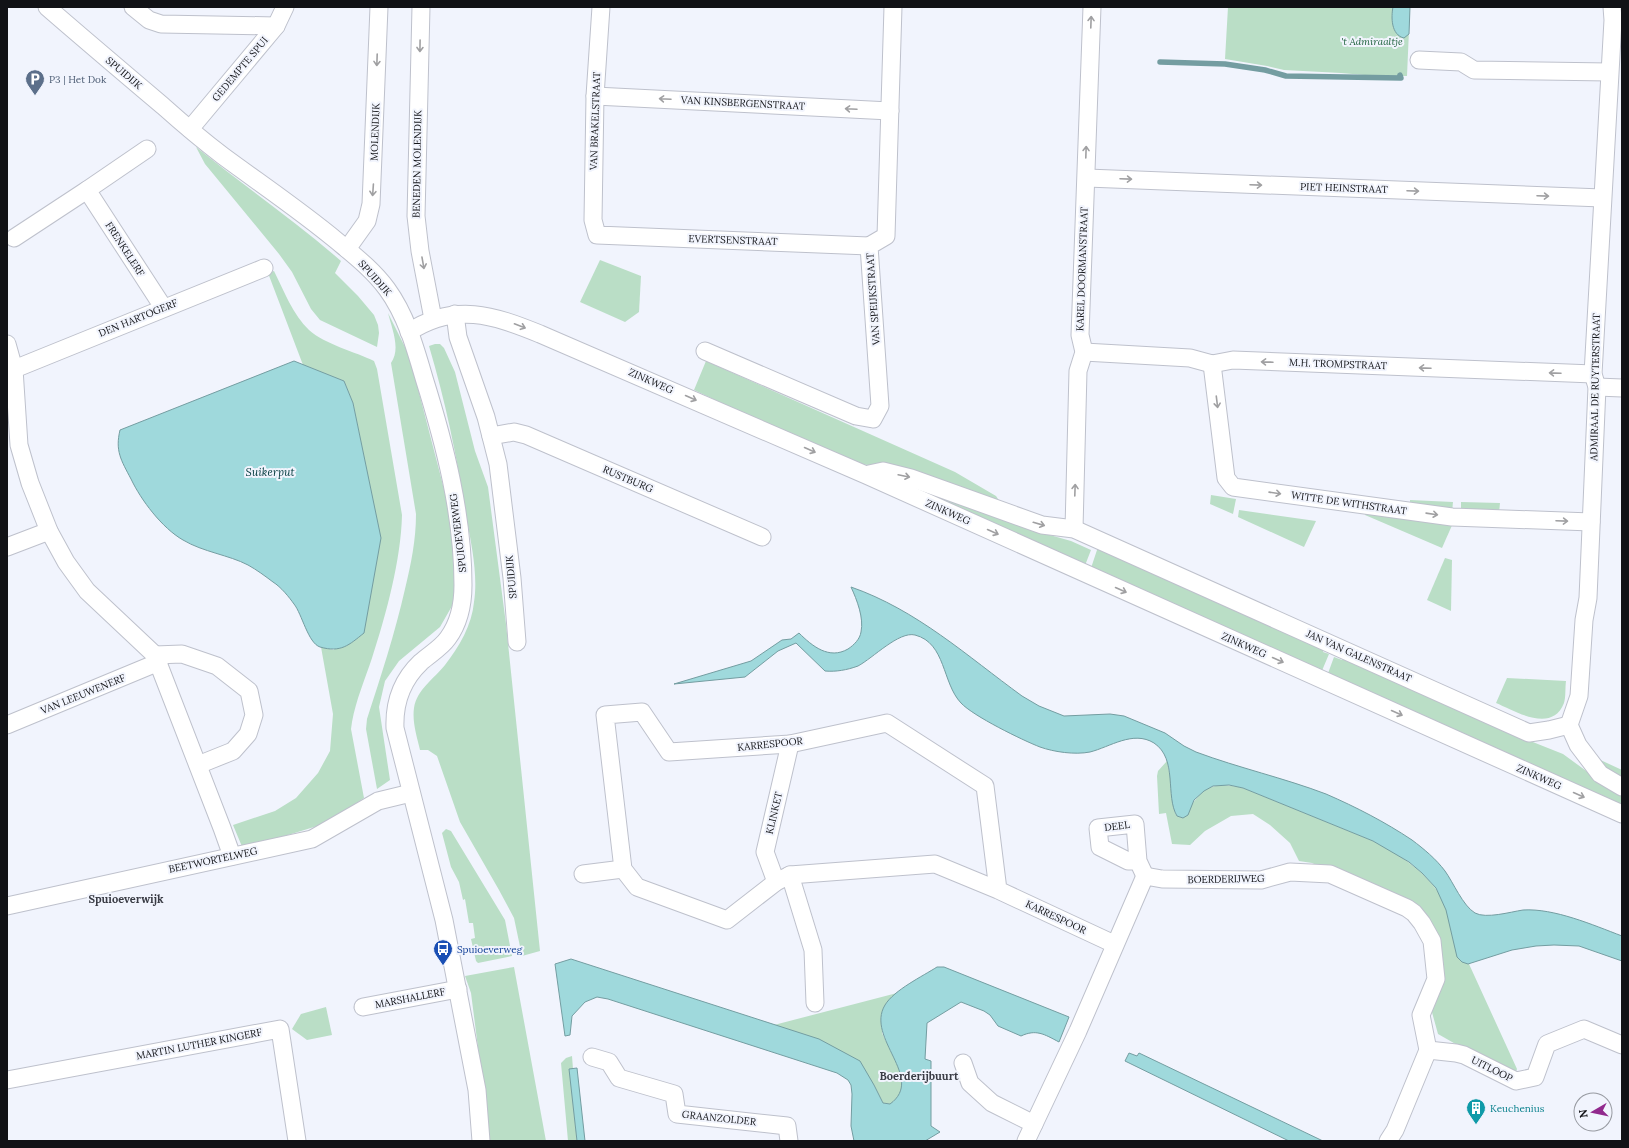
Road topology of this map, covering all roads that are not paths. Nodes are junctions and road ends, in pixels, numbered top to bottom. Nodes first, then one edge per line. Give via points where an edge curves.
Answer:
1 (47, 7) edge
2 (133, 7) edge
3 (285, 7) edge
4 (379, 7) edge
5 (421, 7) edge
6 (600, 7) edge
7 (894, 7) edge
8 (1092, 7) edge
9 (1612, 7) edge
10 (276, 26) junction
11 (1419, 60) dead end
12 (1610, 72) junction
13 (595, 96) junction
14 (890, 111) junction
15 (190, 129) junction
16 (147, 149) dead end
17 (1087, 178) junction
18 (87, 190) junction
19 (1602, 198) junction
20 (597, 235) joint
21 (14, 238) dead end
22 (870, 246) junction
23 (347, 249) junction
24 (264, 268) dead end
25 (163, 307) junction
26 (454, 314) junction
27 (433, 319) junction
28 (409, 332) junction
29 (7, 344) edge
30 (705, 351) dead end
31 (1084, 352) junction
32 (1212, 364) junction
33 (10, 370) edge
34 (1595, 381) junction
35 (1622, 388) edge
36 (491, 436) junction
37 (866, 475) junction
38 (1591, 522) junction
39 (1074, 529) junction
40 (49, 531) junction
41 (762, 537) dead end
42 (7, 547) edge
43 (517, 642) dead end
44 (157, 659) junction
45 (1569, 724) junction
46 (7, 725) edge
47 (790, 744) junction
48 (198, 765) junction
49 (1622, 787) edge
50 (411, 793) junction
51 (1622, 814) edge
52 (232, 856) junction
53 (1138, 860) dead end
54 (623, 869) junction
55 (583, 874) dead end
56 (1145, 876) junction
57 (783, 878) junction
58 (998, 890) junction
59 (7, 906) edge
60 (1114, 944) junction
61 (458, 989) junction
62 (815, 1003) dead end
63 (363, 1007) dead end
64 (1622, 1045) edge
65 (1428, 1050) junction
66 (592, 1057) dead end
67 (964, 1062) dead end
68 (7, 1080) edge
69 (1034, 1124) junction
70 (297, 1141) edge
71 (482, 1141) edge
72 (789, 1141) edge
73 (1026, 1141) edge
74 (1388, 1141) edge

1 - 15 street, SPUIDIJK
2 - 10 street via 145,18 161,24
3 - 10 street, GEDEMPTE SPUI
4 -> 23 street, MOLENDIJK via 371,204 367,221
5 -> 27 street, BENEDEN MOLENDIJK via 416,216
6 - 13 street, VAN BRAKELSTRAAT
7 - 14 street, VAN SPEIJKSTRAAT
17 -> 8 street, KAREL DOORMANSTRAAT
9 - 12 street, ADMIRAAL DE RUYTERSTRAAT
10 - 15 street, GEDEMPTE SPUI
11 - 12 street via 1461,62 1474,70
12 - 19 street, ADMIRAAL DE RUYTERSTRAAT
14 -> 13 street, VAN KINSBERGENSTRAAT
13 - 20 street, VAN BRAKELSTRAAT via 593,220
14 - 22 street, VAN SPEIJKSTRAAT via 886,236
15 - 23 street, SPUIDIJK
16 - 18 street
17 -> 19 street, PIET HEINSTRAAT
17 - 31 street, KAREL DOORMANSTRAAT via 1084,195 1080,335
18 - 21 street
18 - 25 street, FRENKELERF
19 - 34 street, ADMIRAAL DE RUYTERSTRAAT
20 - 22 street, EVERTSENSTRAAT
22 - 30 street, VAN SPEIJKSTRAAT via 880,406 873,418 856,416
23 - 28 street, SPUIDIJK via 382,282
24 - 25 street, DEN HARTOGERF
25 - 33 street, DEN HARTOGERF
26 - 27 street
26 - 36 street, SPUIDIJK via 458,337
26 -> 37 street, ZINKWEG via 485,315 530,330
27 - 28 street
28 - 50 street, SPUIOEVERWEG via 447,457 462,548 463,588 460,610 453,629 444,643 410,673 397,701 395,728
29 - 33 street
31 - 32 street, M.H. TROMPSTRAAT via 1190,358
39 -> 31 street, KAREL DOORMANSTRAAT via 1078,370
34 -> 32 street, M.H. TROMPSTRAAT via 1232,360
32 -> 38 street, WITTE DE WITHSTRAAT via 1226,478 1233,487 1452,517
33 - 40 street via 19,445 30,483
34 - 35 street, M.H. TROMPSTRAAT
34 - 38 street, ADMIRAAL DE RUYTERSTRAAT
36 - 41 street, RUSTBURG via 514,432 526,435
36 - 43 street, SPUIDIJK via 505,512
37 -> 39 street, ZINKWEG via 883,471 911,478 1042,525
37 -> 51 street, ZINKWEG
38 - 45 street, ADMIRAAL DE RUYTERSTRAAT via 1588,598 1579,696
39 - 45 street, JAN VAN GALENSTRAAT via 1529,733
40 - 42 street
40 - 44 street via 66,562 87,590
44 - 46 street, VAN LEEUWENERF
44 - 48 street
44 - 48 street via 182,654 217,666 249,691 254,715 248,734 233,751
45 - 49 street via 1578,746 1600,774
47 - 54 street, KARRESPOOR via 669,752 642,712 605,715
47 - 57 street, KLINKET via 765,852
47 - 58 street, KARRESPOOR via 887,723 985,786
48 - 52 street
50 - 52 street, BEETWORTELWEG via 378,801 312,839
50 - 61 street, SPUIOEVERWEG via 444,920
52 - 59 street, BEETWORTELWEG
53 - 56 street
54 - 55 street
54 - 57 street via 637,887 726,920
56 - 60 street
56 - 65 street, BOERDERIJWEG via 1162,879 1261,880 1290,872 1330,874 1407,908 1422,923 1432,941 1436,979 1421,1015
57 - 58 street, KARRESPOOR via 935,864
57 - 62 street via 813,950
58 - 60 street, KARRESPOOR
60 - 69 street via 1078,1031
61 - 63 street, MARSHALLERF
61 - 71 street, SPUIOEVERWEG via 477,1090
64 - 65 street, UITLOOP via 1584,1029 1547,1044 1535,1077 1516,1081 1456,1052
65 - 74 street via 1396,1130
66 - 72 street, GRAANZOLDER via 610,1062 619,1078 674,1094 677,1114 787,1126
67 - 69 street via 970,1083 992,1104
68 - 70 street, MARTIN LUTHER KINGERF via 280,1029
69 - 73 street

